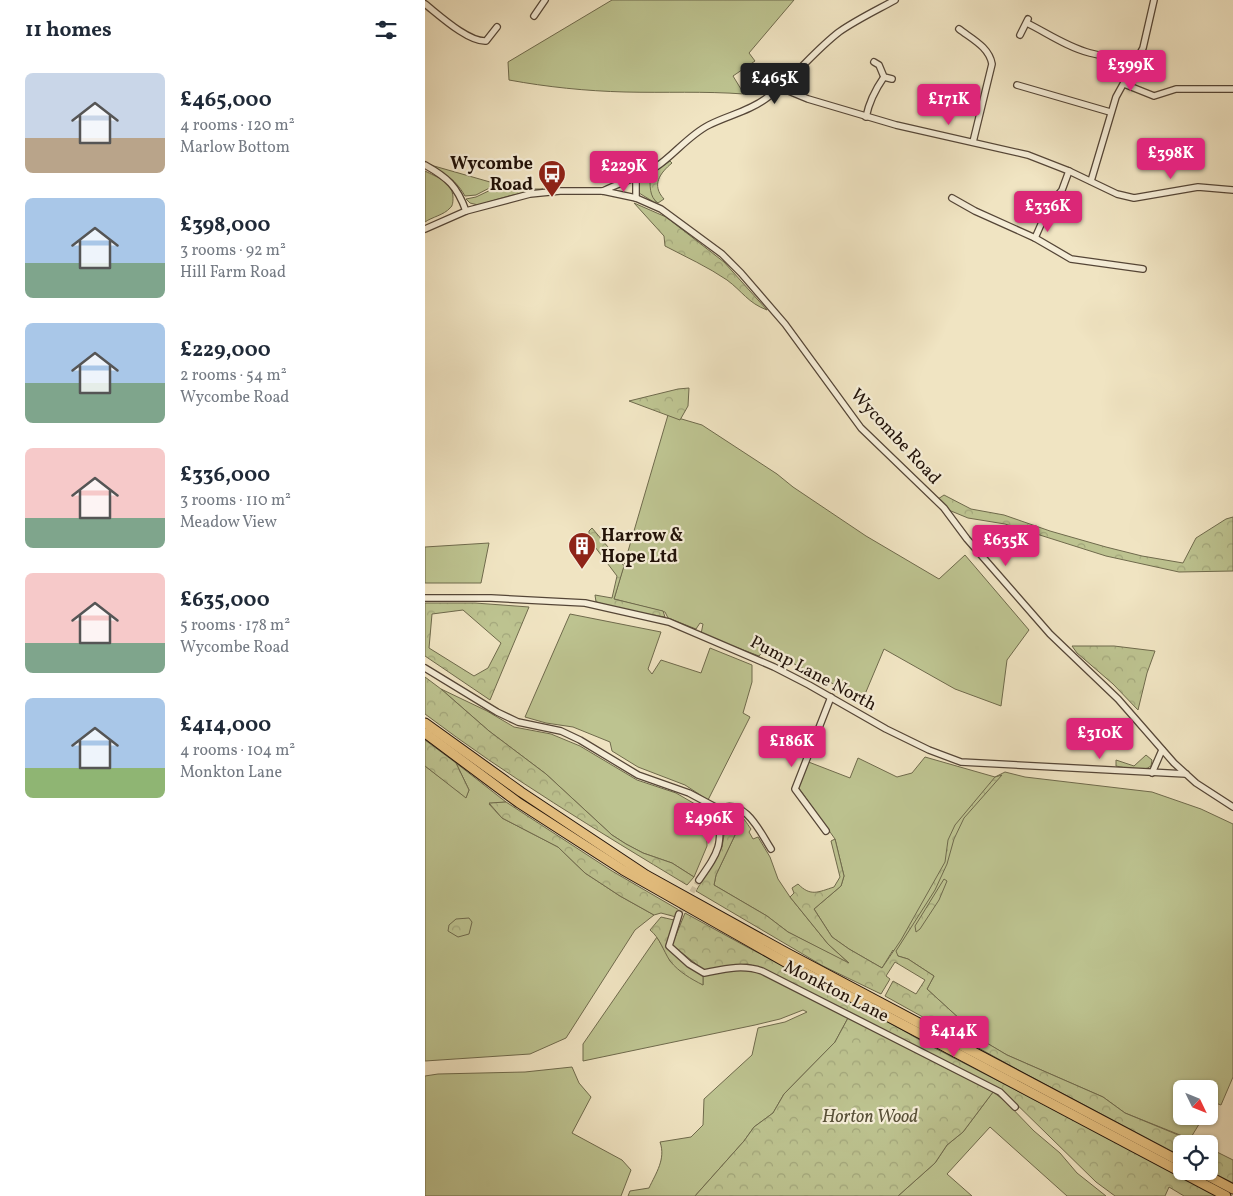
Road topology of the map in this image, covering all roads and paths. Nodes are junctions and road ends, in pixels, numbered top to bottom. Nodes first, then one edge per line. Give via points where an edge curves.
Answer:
1 (545, 0) edge
2 (895, 0) edge
3 (1154, 0) edge
4 (425, 4) edge
5 (534, 16) dead end
6 (497, 27) dead end
7 (959, 29) dead end
8 (491, 34) junction
9 (1020, 35) dead end
10 (497, 39) dead end
11 (874, 62) dead end
12 (1135, 63) junction
13 (884, 78) junction
14 (892, 79) dead end
15 (1124, 84) junction
16 (1017, 85) dead end
17 (779, 87) junction
18 (1233, 88) edge
19 (1111, 112) junction
20 (866, 117) junction
21 (973, 142) junction
22 (425, 165) edge
23 (1069, 171) junction
24 (636, 178) junction
25 (1091, 180) junction
26 (1233, 190) edge
27 (603, 191) junction
28 (636, 198) junction
29 (956, 198) dead end
30 (466, 211) junction
31 (425, 229) edge
32 (1035, 238) junction
33 (1140, 267) dead end
34 (425, 598) edge
35 (425, 668) edge
36 (831, 697) junction
37 (425, 723) edge
38 (425, 733) edge
39 (1162, 750) junction
40 (1152, 773) junction
41 (1186, 774) junction
42 (1233, 807) edge
43 (719, 810) junction
44 (826, 831) dead end
45 (771, 849) dead end
46 (699, 880) tunnel mouth
47 (679, 914) tunnel mouth
48 (1015, 1107) dead end
49 (1173, 1158) edge
50 (1216, 1180) edge
51 (1233, 1189) edge
52 (1226, 1196) edge

1 - 5 street
2 - 17 street via 840,31
3 - 12 street via 1143,48
4 - 8 street via 479,41 486,41
6 - 8 street
7 - 21 street via 991,56 992,64
8 - 10 street
9 - 12 street via 1027,21 1070,46
11 - 13 street via 879,65
12 - 15 street
13 - 14 street
13 - 20 street via 875,91
15 - 18 street via 1154,96 1176,89
15 - 19 street
16 - 19 street
17 - 20 street
17 - 24 street via 746,110 709,125 673,155
19 - 25 street
20 - 21 street
21 - 23 street via 1028,155
22 - 30 street via 454,186
23 - 25 street
23 - 32 street
24 - 27 street
24 - 28 street
25 - 26 street via 1105,190 1134,198 1198,187
27 - 28 street, Wycombe Road
27 - 30 street, Wycombe Road via 530,194
28 - 39 street, Wycombe Road via 661,209 722,254 741,273 785,324 861,428 944,508 1050,634 1118,699
29 - 32 street via 975,211 1002,220
30 - 31 street, Wycombe Road
32 - 33 street via 1071,258
34 - 36 street, Pump Lane North via 585,603 669,622 774,667
35 - 43 street via 497,712 518,722 561,731 638,774 689,793
36 - 40 street, Pump Lane North via 885,729 961,762
36 - 44 street via 795,789
37 - 49 highway via 521,792 646,874 787,953
38 - 52 highway via 519,803 623,870 787,963
39 - 40 street
39 - 41 street, Wycombe Road
40 - 41 street, Pump Lane North
41 - 42 street, Wycombe Road
43 - 45 street via 729,807 747,814
43 - 46 street via 719,847
47 - 48 street, Monkton Lane via 669,946 704,973 738,967 762,971 1000,1092
50 - 51 highway

